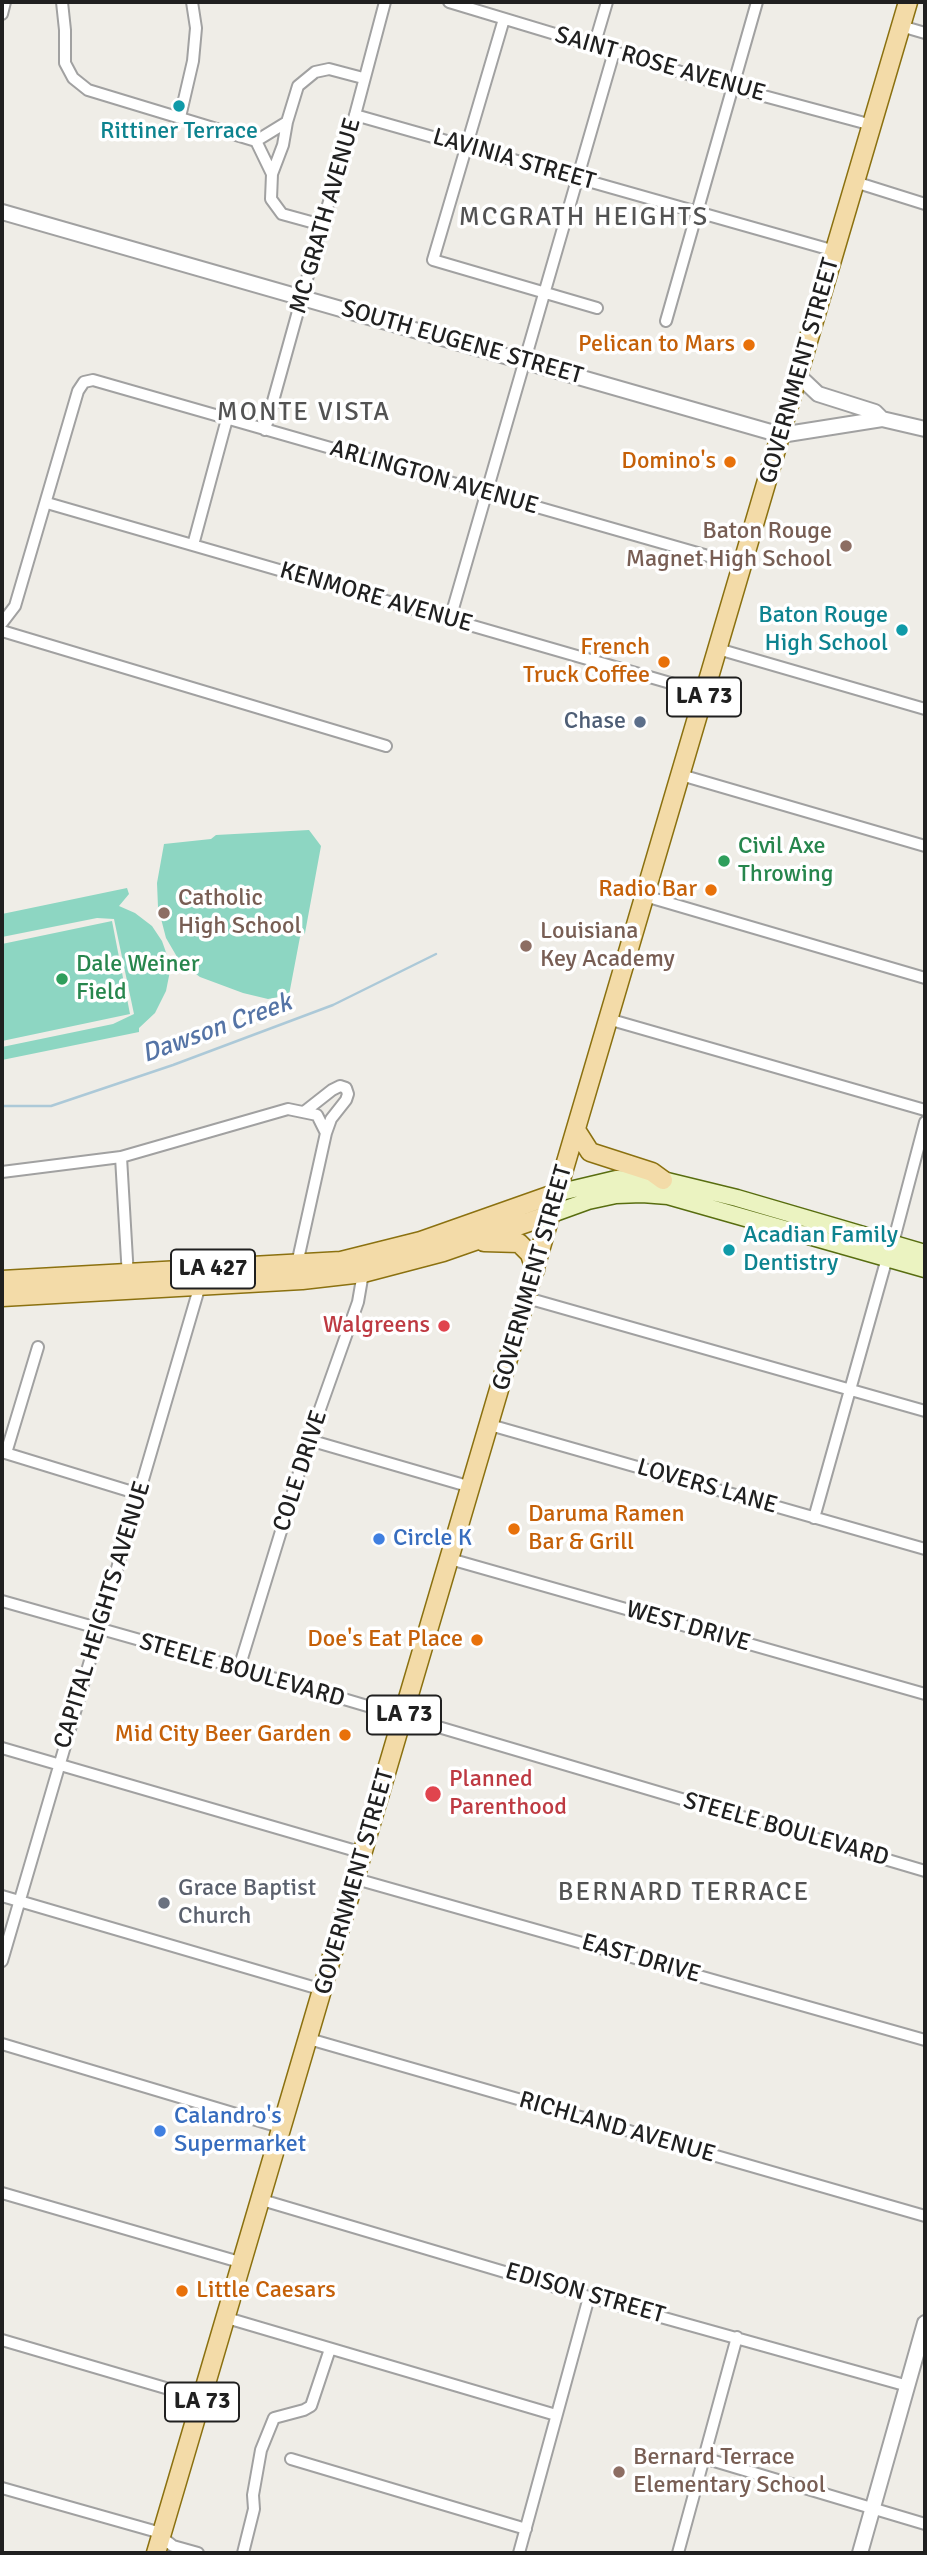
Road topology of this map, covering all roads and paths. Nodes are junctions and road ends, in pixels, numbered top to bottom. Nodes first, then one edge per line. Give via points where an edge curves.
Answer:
1 (5, 2) edge
2 (62, 2) edge
3 (192, 2) edge
4 (385, 2) edge
5 (450, 2) edge
6 (607, 2) edge
7 (757, 2) edge
8 (908, 2) edge
9 (472, 5) edge
10 (2, 14) edge
11 (504, 19) junction
12 (901, 26) junction
13 (925, 33) edge
14 (594, 46) junction
15 (614, 52) junction
16 (363, 78) junction
17 (734, 88) junction
18 (355, 115) junction
19 (180, 117) junction
20 (287, 122) junction
21 (872, 125) junction
22 (256, 141) junction
23 (466, 145) junction
24 (272, 174) junction
25 (578, 178) junction
26 (855, 183) junction
27 (925, 204) edge
28 (2, 212) edge
29 (698, 213) junction
30 (322, 225) junction
31 (835, 251) junction
32 (543, 293) junction
33 (302, 298) junction
34 (597, 308) dead end
35 (666, 321) dead end
36 (525, 361) junction
37 (799, 376) junction
38 (227, 419) junction
39 (881, 419) junction
40 (925, 429) edge
41 (265, 430) junction
42 (781, 435) junction
43 (486, 494) junction
44 (47, 503) junction
45 (192, 545) junction
46 (743, 566) junction
47 (450, 620) junction
48 (2, 623) edge
49 (2, 631) edge
50 (718, 649) junction
51 (705, 693) junction
52 (925, 709) edge
53 (386, 746) dead end
54 (681, 775) junction
55 (925, 846) edge
56 (645, 896) junction
57 (925, 978) edge
58 (608, 1019) junction
59 (925, 1110) edge
60 (304, 1112) junction
61 (925, 1122) edge
62 (576, 1130) junction
63 (326, 1133) junction
64 (121, 1157) junction
65 (2, 1172) edge
66 (663, 1180) junction
67 (557, 1194) junction
68 (552, 1214) junction
69 (470, 1242) junction
70 (890, 1251) junction
71 (925, 1253) edge
72 (297, 1264) junction
73 (925, 1269) edge
74 (535, 1270) junction
75 (363, 1273) junction
76 (194, 1278) junction
77 (2, 1280) edge
78 (128, 1282) junction
79 (2, 1297) edge
80 (527, 1298) junction
81 (38, 1347) dead end
82 (849, 1390) junction
83 (925, 1411) edge
84 (489, 1425) junction
85 (309, 1440) junction
86 (4, 1453) edge
87 (471, 1487) junction
88 (139, 1494) junction
89 (814, 1518) junction
90 (925, 1549) edge
91 (450, 1559) junction
92 (2, 1601) edge
93 (99, 1630) junction
94 (239, 1668) junction
95 (925, 1694) edge
96 (403, 1718) junction
97 (2, 1748) edge
98 (58, 1765) junction
99 (363, 1853) junction
100 (925, 1871) edge
101 (356, 1879) junction
102 (2, 1896) edge
103 (19, 1901) junction
104 (2, 1961) edge
105 (323, 1990) junction
106 (309, 2039) junction
107 (925, 2040) edge
108 (2, 2044) edge
109 (283, 2128) junction
110 (2, 2193) edge
111 (262, 2200) junction
112 (925, 2216) edge
113 (243, 2263) junction
114 (589, 2297) junction
115 (227, 2318) junction
116 (925, 2323) edge
117 (737, 2337) junction
118 (2, 2340) edge
119 (330, 2349) junction
120 (908, 2386) junction
121 (202, 2399) junction
122 (556, 2415) junction
123 (704, 2458) junction
124 (291, 2459) dead end
125 (2, 2488) edge
126 (874, 2508) junction
127 (925, 2524) edge
128 (526, 2529) junction
129 (159, 2545) edge
130 (198, 2553) edge
131 (243, 2553) edge
132 (519, 2553) edge
133 (678, 2553) edge
134 (860, 2553) edge

1 - 10 street
2 - 19 street via 65,63 73,78 88,90
3 - 19 street via 196,29 193,61
4 - 16 street, MC GRATH AVENUE
5 - 9 street, SAINT ROSE AVENUE
6 - 14 street
7 - 17 street
8 - 12 main road, GOVERNMENT STREET / LA 73
9 - 11 street, SAINT ROSE AVENUE
11 - 14 street, SAINT ROSE AVENUE
11 - 23 street
12 - 13 street
12 - 21 main road, GOVERNMENT STREET / LA 73
14 - 15 street, SAINT ROSE AVENUE
15 - 17 street, SAINT ROSE AVENUE
15 - 25 street
16 - 18 street, MC GRATH AVENUE
16 - 20 street via 329,69 315,72 298,86
17 - 21 street, SAINT ROSE AVENUE
17 - 29 street
18 - 23 street, LAVINIA STREET
18 - 30 street, MC GRATH AVENUE
19 - 22 street
20 - 22 street
20 - 24 street
21 - 26 main road, GOVERNMENT STREET / LA 73
22 - 24 street
23 - 25 street, LAVINIA STREET
23 - 32 street via 433,260
24 - 30 street via 271,199 282,214
25 - 29 street, LAVINIA STREET
25 - 32 street
26 - 27 street
26 - 31 main road, GOVERNMENT STREET / LA 73
28 - 33 street, SOUTH EUGENE STREET
29 - 31 street, LAVINIA STREET
29 - 35 street
30 - 33 street, MC GRATH AVENUE
31 - 37 main road, GOVERNMENT STREET / LA 73
32 - 34 street
32 - 36 street
33 - 36 street, SOUTH EUGENE STREET
33 - 41 street, MC GRATH AVENUE
36 - 42 street, SOUTH EUGENE STREET
36 - 43 street
37 - 39 street via 817,394 875,412
37 - 42 main road, GOVERNMENT STREET / LA 73
38 - 41 street, ARLINGTON AVENUE
38 - 44 street, ARLINGTON AVENUE via 93,380 85,382 78,391
38 - 45 street
39 - 40 street, SOUTH EUGENE STREET
39 - 42 street, SOUTH EUGENE STREET
41 - 43 street, ARLINGTON AVENUE
42 - 46 main road, GOVERNMENT STREET / LA 73
43 - 46 street, ARLINGTON AVENUE
43 - 47 street
44 - 45 street, KENMORE AVENUE
44 - 48 street via 15,607
45 - 47 street, KENMORE AVENUE
46 - 50 main road, GOVERNMENT STREET / LA 73
47 - 51 street, KENMORE AVENUE
49 - 53 street
50 - 51 main road, GOVERNMENT STREET / LA 73
50 - 52 street
51 - 54 main road, GOVERNMENT STREET / LA 73
54 - 55 street
54 - 56 main road, GOVERNMENT STREET / LA 73
56 - 57 street
56 - 58 main road, GOVERNMENT STREET / LA 73
58 - 59 street
58 - 62 main road, GOVERNMENT STREET / LA 73
60 - 63 street via 317,1115
60 - 63 street via 332,1090 346,1088 346,1100
60 - 64 street via 288,1109
61 - 70 street
62 - 66 main road via 590,1152 652,1172
62 - 67 main road, GOVERNMENT STREET / LA 73
63 - 72 street
64 - 65 street
64 - 78 street
66 - 67 main road, LA 427 via 616,1179
66 - 70 main road, LA 427 via 737,1198
67 - 68 main road, GOVERNMENT STREET / LA 73
67 - 72 main road, LA 427 via 399,1248 341,1261
68 - 69 main road, LA 427
68 - 70 main road via 616,1195 668,1196
68 - 74 main road, GOVERNMENT STREET / LA 73
69 - 74 main road via 519,1243 530,1254
69 - 75 main road, LA 427
70 - 71 main road, LA 427
70 - 73 main road
70 - 82 street
72 - 76 main road, LA 427
74 - 80 main road, GOVERNMENT STREET / LA 73
75 - 76 main road, LA 427 via 302,1280
75 - 85 street, COLE DRIVE via 358,1302
76 - 78 main road, LA 427
76 - 88 street, CAPITAL HEIGHTS AVENUE via 198,1292
77 - 78 main road, LA 427
78 - 79 main road, LA 427
80 - 82 street
80 - 84 main road, GOVERNMENT STREET / LA 73
81 - 86 street
82 - 83 street
82 - 89 street
84 - 87 main road, GOVERNMENT STREET / LA 73
84 - 89 street, LOVERS LANE
85 - 87 street
85 - 94 street, COLE DRIVE
86 - 88 street
87 - 91 main road, GOVERNMENT STREET / LA 73
88 - 93 street, CAPITAL HEIGHTS AVENUE
89 - 90 street, LOVERS LANE
91 - 95 street, WEST DRIVE
91 - 96 main road, GOVERNMENT STREET / LA 73
92 - 93 street, STEELE BOULEVARD
93 - 94 street, STEELE BOULEVARD
93 - 98 street, CAPITAL HEIGHTS AVENUE
94 - 96 street, STEELE BOULEVARD
96 - 99 main road, GOVERNMENT STREET / LA 73
96 - 100 street, STEELE BOULEVARD
97 - 98 street
98 - 99 street
98 - 103 street, CAPITAL HEIGHTS AVENUE
99 - 101 main road, GOVERNMENT STREET / LA 73
101 - 105 main road, GOVERNMENT STREET / LA 73
101 - 107 street, EAST DRIVE
102 - 103 street
103 - 104 street, CAPITAL HEIGHTS AVENUE
103 - 105 street
105 - 106 main road, GOVERNMENT STREET / LA 73
106 - 109 main road, GOVERNMENT STREET / LA 73
106 - 112 street, RICHLAND AVENUE
108 - 109 street
109 - 111 main road, GOVERNMENT STREET / LA 73
110 - 113 street
111 - 113 main road, GOVERNMENT STREET / LA 73
111 - 114 street, EDISON STREET
113 - 115 main road, GOVERNMENT STREET / LA 73
114 - 117 street, EDISON STREET
114 - 122 street
115 - 119 street
115 - 121 main road, GOVERNMENT STREET / LA 73
116 - 120 street
117 - 120 street, EDISON STREET
117 - 123 street
118 - 121 street
119 - 122 street
119 - 131 street via 311,2406 274,2418 261,2450
120 - 126 street
121 - 129 main road, GOVERNMENT STREET / LA 73
122 - 128 street
123 - 126 street
123 - 133 street
124 - 128 street
125 - 129 street via 153,2532
126 - 127 street
126 - 134 street
128 - 132 street
129 - 130 street

